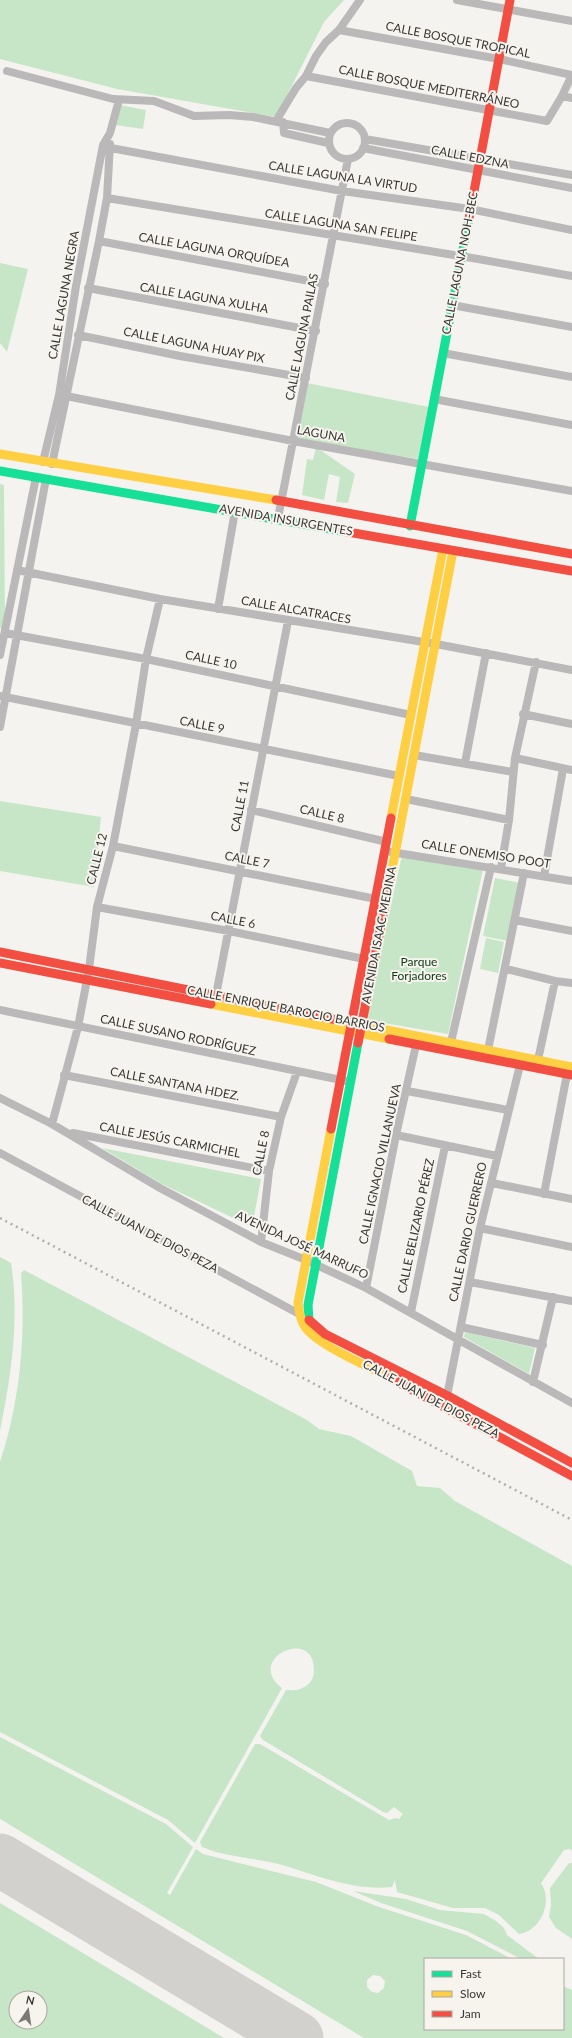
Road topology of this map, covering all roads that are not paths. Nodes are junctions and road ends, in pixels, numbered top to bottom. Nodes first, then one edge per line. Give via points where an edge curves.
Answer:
1 (360, 0) edge
2 (457, 0) edge
3 (509, 5) edge
4 (572, 21) edge
5 (339, 30) junction
6 (498, 59) junction
7 (7, 71) dead end
8 (306, 76) junction
9 (572, 76) edge
10 (562, 96) junction
11 (572, 98) edge
12 (119, 100) junction
13 (489, 110) junction
14 (280, 122) junction
15 (110, 133) junction
16 (330, 133) junction
17 (365, 139) junction
18 (328, 143) junction
19 (111, 148) junction
20 (363, 148) junction
21 (348, 159) junction
22 (480, 159) junction
23 (525, 167) junction
24 (477, 171) junction
25 (572, 175) edge
26 (523, 179) junction
27 (572, 188) edge
28 (342, 191) junction
29 (107, 198) junction
30 (470, 209) junction
31 (572, 230) edge
32 (334, 236) junction
33 (99, 241) junction
34 (461, 256) junction
35 (572, 276) edge
36 (325, 284) junction
37 (88, 288) junction
38 (452, 305) junction
39 (572, 327) edge
40 (316, 331) junction
41 (78, 335) junction
42 (443, 353) junction
43 (572, 377) edge
44 (306, 378) junction
45 (66, 396) junction
46 (434, 399) junction
47 (572, 425) edge
48 (293, 441) junction
49 (0, 454) edge
50 (47, 463) junction
51 (422, 465) junction
52 (0, 471) edge
53 (36, 477) junction
54 (46, 479) junction
55 (572, 491) edge
56 (281, 501) junction
57 (235, 511) junction
58 (278, 518) junction
59 (410, 526) junction
60 (539, 548) junction
61 (443, 550) junction
62 (453, 551) junction
63 (572, 554) edge
64 (537, 566) junction
65 (17, 570) junction
66 (572, 571) edge
67 (29, 572) junction
68 (160, 599) junction
69 (218, 608) junction
70 (288, 621) junction
71 (4, 633) junction
72 (17, 636) junction
73 (425, 644) junction
74 (436, 644) junction
75 (486, 653) junction
76 (0, 656) edge
77 (146, 659) junction
78 (536, 662) junction
79 (572, 670) edge
80 (276, 686) junction
81 (3, 697) edge
82 (523, 714) junction
83 (411, 716) junction
84 (136, 724) junction
85 (572, 724) edge
86 (0, 727) edge
87 (263, 749) junction
88 (414, 755) junction
89 (515, 758) junction
90 (465, 763) junction
91 (563, 769) junction
92 (572, 770) edge
93 (513, 772) junction
94 (399, 776) junction
95 (406, 799) junction
96 (251, 810) junction
97 (509, 820) junction
98 (114, 846) junction
99 (386, 846) junction
100 (395, 852) junction
101 (490, 867) junction
102 (501, 868) junction
103 (240, 870) junction
104 (524, 873) junction
105 (544, 876) junction
106 (572, 881) edge
107 (376, 899) junction
108 (97, 907) junction
109 (515, 920) junction
110 (229, 931) junction
111 (572, 931) edge
112 (0, 952) edge
113 (364, 959) junction
114 (0, 963) edge
115 (89, 969) junction
116 (506, 969) junction
117 (87, 980) junction
118 (555, 981) junction
119 (572, 983) edge
120 (216, 995) junction
121 (0, 1010) edge
122 (78, 1027) junction
123 (351, 1027) junction
124 (361, 1029) junction
125 (451, 1042) junction
126 (416, 1045) junction
127 (488, 1054) junction
128 (538, 1060) junction
129 (520, 1065) junction
130 (297, 1072) junction
131 (570, 1072) edge
132 (64, 1076) junction
133 (341, 1080) junction
134 (351, 1082) junction
135 (408, 1091) junction
136 (0, 1098) edge
137 (508, 1110) junction
138 (281, 1117) junction
139 (52, 1124) junction
140 (66, 1132) junction
141 (396, 1135) junction
142 (330, 1137) junction
143 (340, 1139) junction
144 (445, 1146) junction
145 (0, 1153) edge
146 (497, 1156) junction
147 (269, 1171) junction
148 (492, 1183) junction
149 (544, 1194) junction
150 (572, 1199) edge
151 (480, 1228) junction
152 (260, 1242) junction
153 (572, 1247) edge
154 (306, 1260) junction
155 (316, 1264) junction
156 (470, 1282) junction
157 (366, 1288) junction
158 (553, 1297) junction
159 (572, 1301) edge
160 (411, 1312) junction
161 (300, 1315) junction
162 (309, 1320) junction
163 (461, 1327) junction
164 (459, 1339) junction
165 (543, 1345) junction
166 (533, 1382) junction
167 (448, 1396) junction
168 (572, 1403) edge
169 (445, 1406) junction
170 (572, 1463) edge
171 (572, 1476) edge

1 - 5 street
2 - 3 street
3 - 4 street
3 - 6 main road, CALLE LAGUNA NOH-BEC
5 - 6 street, CALLE BOSQUE TROPICAL
5 - 8 street via 326,42
6 - 9 street, CALLE BOSQUE TROPICAL
6 - 13 main road, CALLE LAGUNA NOH-BEC
7 - 12 street
8 - 13 street, CALLE BOSQUE MEDITERRÁNEO
8 - 14 street via 296,88
9 - 10 street
10 - 11 street
10 - 13 street, CALLE BOSQUE MEDITERRÁNEO via 547,121
12 - 14 street via 154,101 194,116 229,115
12 - 15 street, CALLE LAGUNA NEGRA
13 - 22 main road, CALLE LAGUNA NOH-BEC
14 - 16 street
14 - 18 street via 284,133
15 - 19 street, CALLE LAGUNA NEGRA
15 - 50 street, CALLE LAGUNA NEGRA via 103,145 76,286
16 - 17 street via 342,123 350,123 357,126
16 - 18 street
17 - 20 street
17 - 22 street, CALLE EDZNA
18 - 21 street via 335,155
19 - 28 street, CALLE LAGUNA LA VIRTUD
19 - 29 street, CALLE LAGUNA NEGRA
20 - 21 street via 355,157
20 - 24 street, CALLE EDZNA
21 - 28 street, CALLE LAGUNA PAILAS
22 - 23 street, CALLE EDZNA
22 - 24 main road, CALLE LAGUNA NOH-BEC
23 - 25 street, CALLE EDZNA
23 - 26 street
24 - 26 street, CALLE EDZNA
24 - 30 main road, CALLE LAGUNA NOH-BEC
26 - 27 street, CALLE EDZNA
28 - 30 street, CALLE LAGUNA LA VIRTUD
28 - 32 street, CALLE LAGUNA PAILAS
29 - 32 street, CALLE LAGUNA SAN FELIPE
29 - 33 street, CALLE LAGUNA NEGRA
30 - 31 street, CALLE LAGUNA LA VIRTUD
30 - 34 main road, CALLE LAGUNA NOH-BEC
32 - 34 street, CALLE LAGUNA SAN FELIPE
32 - 36 street, CALLE LAGUNA PAILAS
33 - 36 street, CALLE LAGUNA ORQUÍDEA
33 - 37 street, CALLE LAGUNA NEGRA
34 - 35 street, CALLE LAGUNA SAN FELIPE
34 - 38 main road, CALLE LAGUNA NOH-BEC
36 - 40 street, CALLE LAGUNA PAILAS
37 - 40 street, CALLE LAGUNA XULHA
37 - 41 street, CALLE LAGUNA NEGRA
38 - 39 street
38 - 42 main road, CALLE LAGUNA NOH-BEC
40 - 44 street, CALLE LAGUNA PAILAS
41 - 44 street, CALLE LAGUNA HUAY PIX
41 - 45 street, CALLE LAGUNA NEGRA
42 - 43 street
42 - 46 main road, CALLE LAGUNA NOH-BEC
44 - 48 street, CALLE LAGUNA PAILAS
45 - 48 street, LAGUNA
45 - 50 street, CALLE LAGUNA NEGRA
46 - 47 street
46 - 51 main road, CALLE LAGUNA NOH-BEC
48 - 51 street, LAGUNA
48 - 56 street, CALLE LAGUNA PAILAS
49 - 50 main road, AVENIDA INSURGENTES
50 - 56 main road, AVENIDA INSURGENTES
51 - 55 street, LAGUNA
51 - 59 main road, CALLE LAGUNA NOH-BEC
52 - 53 main road, AVENIDA INSURGENTES
53 - 54 main road, AVENIDA INSURGENTES
53 - 65 street
54 - 57 main road, AVENIDA INSURGENTES
54 - 67 street
56 - 58 street, CALLE LAGUNA PAILAS
56 - 59 main road, AVENIDA INSURGENTES
57 - 58 main road, AVENIDA INSURGENTES
57 - 69 street
58 - 61 main road, AVENIDA INSURGENTES
59 - 60 main road, AVENIDA INSURGENTES
60 - 63 main road, AVENIDA INSURGENTES
60 - 64 main road
61 - 62 main road, AVENIDA INSURGENTES
61 - 73 main road, AVENIDA ISAAC MEDINA
62 - 64 main road, AVENIDA INSURGENTES
62 - 74 main road, AVENIDA ISAAC MEDINA
64 - 66 main road, AVENIDA INSURGENTES
65 - 67 street, CALLE ALCATRACES
65 - 71 street
67 - 68 street, CALLE ALCATRACES
67 - 72 street
68 - 69 street, CALLE ALCATRACES
68 - 77 street, CALLE 12
69 - 70 street, CALLE ALCATRACES
70 - 73 street, CALLE ALCATRACES
70 - 80 street, CALLE 11
71 - 72 street, CALLE 10
71 - 76 street
72 - 77 street, CALLE 10
72 - 81 street
73 - 74 street, CALLE ALCATRACES
73 - 83 main road, AVENIDA ISAAC MEDINA
74 - 75 street, CALLE ALCATRACES
74 - 88 main road, AVENIDA ISAAC MEDINA
75 - 78 street, CALLE ALCATRACES
75 - 90 street
77 - 80 street, CALLE 10
77 - 84 street, CALLE 12
78 - 79 street, CALLE ALCATRACES
78 - 82 street
80 - 83 street, CALLE 10
80 - 87 street, CALLE 11
81 - 84 street, CALLE 9
81 - 86 street
82 - 85 street
82 - 89 street
83 - 94 main road, AVENIDA ISAAC MEDINA
84 - 87 street, CALLE 9
84 - 98 street, CALLE 12
87 - 94 street, CALLE 9
87 - 96 street, CALLE 11
88 - 90 street
88 - 95 main road, AVENIDA ISAAC MEDINA
89 - 91 street
89 - 93 street
90 - 93 street
91 - 92 street
91 - 105 street
93 - 97 street
94 - 99 main road, AVENIDA ISAAC MEDINA
95 - 97 street
95 - 100 main road, AVENIDA ISAAC MEDINA
96 - 99 street, CALLE 8
96 - 103 street, CALLE 11
97 - 102 street
98 - 103 street, CALLE 7
98 - 108 street, CALLE 12
99 - 100 street, CALLE 8
99 - 107 main road, AVENIDA ISAAC MEDINA
100 - 101 street, CALLE ONEMISO POOT
100 - 124 main road, AVENIDA ISAAC MEDINA
101 - 102 street, CALLE ONEMISO POOT
101 - 125 street
102 - 104 street, CALLE ONEMISO POOT
103 - 107 street, CALLE 7
103 - 110 street, CALLE 11
104 - 105 street, CALLE ONEMISO POOT
104 - 109 street
105 - 106 street, CALLE ONEMISO POOT
107 - 113 main road, AVENIDA ISAAC MEDINA
108 - 110 street, CALLE 6
108 - 115 street, CALLE 12
109 - 111 street
109 - 116 street
110 - 113 street, CALLE 6
110 - 120 street, CALLE 11
112 - 115 main road, CALLE ENRIQUE BAROCIO BARRIOS
113 - 123 main road, AVENIDA ISAAC MEDINA
114 - 117 main road, CALLE ENRIQUE BAROCIO BARRIOS
115 - 117 street, CALLE 12
115 - 120 main road, CALLE ENRIQUE BAROCIO BARRIOS
116 - 118 street
116 - 127 street
117 - 122 street, CALLE 12
117 - 123 main road, CALLE ENRIQUE BAROCIO BARRIOS
118 - 119 street
118 - 128 street
120 - 123 main road, CALLE ENRIQUE BAROCIO BARRIOS
121 - 122 street, CALLE SUSANO RODRÍGUEZ
122 - 130 street, CALLE SUSANO RODRÍGUEZ
122 - 132 street, CALLE 12
123 - 124 main road, CALLE ENRIQUE BAROCIO BARRIOS
123 - 133 main road, AVENIDA ISAAC MEDINA
124 - 125 main road, CALLE ENRIQUE BAROCIO BARRIOS
124 - 126 main road, CALLE ENRIQUE BAROCIO BARRIOS
124 - 134 main road, AVENIDA ISAAC MEDINA
125 - 127 main road, CALLE ENRIQUE BAROCIO BARRIOS
126 - 127 main road, CALLE ENRIQUE BAROCIO BARRIOS
126 - 135 street, CALLE IGNACIO VILLANUEVA
127 - 128 main road, CALLE ENRIQUE BAROCIO BARRIOS
127 - 129 main road, CALLE ENRIQUE BAROCIO BARRIOS
128 - 131 main road, CALLE ENRIQUE BAROCIO BARRIOS
129 - 131 main road, CALLE ENRIQUE BAROCIO BARRIOS
129 - 137 street, CALLE DARIO GUERRERO
130 - 133 street, CALLE SUSANO RODRÍGUEZ
130 - 138 street, CALLE 8
131 - 149 street
132 - 138 street, CALLE SANTANA HDEZ.
132 - 139 street, CALLE 12
133 - 134 street, CALLE SUSANO RODRÍGUEZ
133 - 142 main road, AVENIDA ISAAC MEDINA
134 - 143 main road, AVENIDA ISAAC MEDINA
135 - 137 street
135 - 141 street, CALLE IGNACIO VILLANUEVA
136 - 139 street, AVENIDA JOSÉ MARRUFO
137 - 146 street, CALLE DARIO GUERRERO
138 - 147 street, CALLE 8
139 - 140 street, AVENIDA JOSÉ MARRUFO
140 - 147 street, CALLE JESÚS CARMICHEL
140 - 152 street, AVENIDA JOSÉ MARRUFO via 160,1188
141 - 144 street
141 - 157 street, CALLE IGNACIO VILLANUEVA
142 - 143 main road
142 - 154 main road, AVENIDA ISAAC MEDINA
143 - 155 main road, AVENIDA ISAAC MEDINA
144 - 146 street
144 - 160 street, CALLE BELIZARIO PÉREZ
145 - 161 street, CALLE JUAN DE DIOS PEZA
146 - 148 street, CALLE DARIO GUERRERO
147 - 152 street, CALLE 8
148 - 149 street
148 - 151 street, CALLE DARIO GUERRERO
149 - 150 street
151 - 153 street
151 - 156 street, CALLE DARIO GUERRERO
152 - 154 street, AVENIDA JOSÉ MARRUFO
154 - 155 street, AVENIDA JOSÉ MARRUFO
154 - 161 main road, AVENIDA ISAAC MEDINA via 298,1303
155 - 157 street, AVENIDA JOSÉ MARRUFO
155 - 162 main road, AVENIDA ISAAC MEDINA via 308,1305
156 - 158 street
156 - 163 street, CALLE DARIO GUERRERO
157 - 160 street, AVENIDA JOSÉ MARRUFO
158 - 159 street
158 - 165 street
160 - 164 street, AVENIDA JOSÉ MARRUFO
161 - 162 street, CALLE JUAN DE DIOS PEZA
161 - 169 main road, CALLE JUAN DE DIOS PEZA via 305,1328 316,1338
162 - 167 main road, CALLE JUAN DE DIOS PEZA via 325,1334
163 - 164 street, CALLE DARIO GUERRERO
163 - 165 street
164 - 166 street, AVENIDA JOSÉ MARRUFO
164 - 167 street, CALLE DARIO GUERRERO
165 - 166 street
166 - 168 street, AVENIDA JOSÉ MARRUFO
167 - 169 street, CALLE DARIO GUERRERO
167 - 170 main road, CALLE JUAN DE DIOS PEZA
169 - 171 main road, CALLE JUAN DE DIOS PEZA

